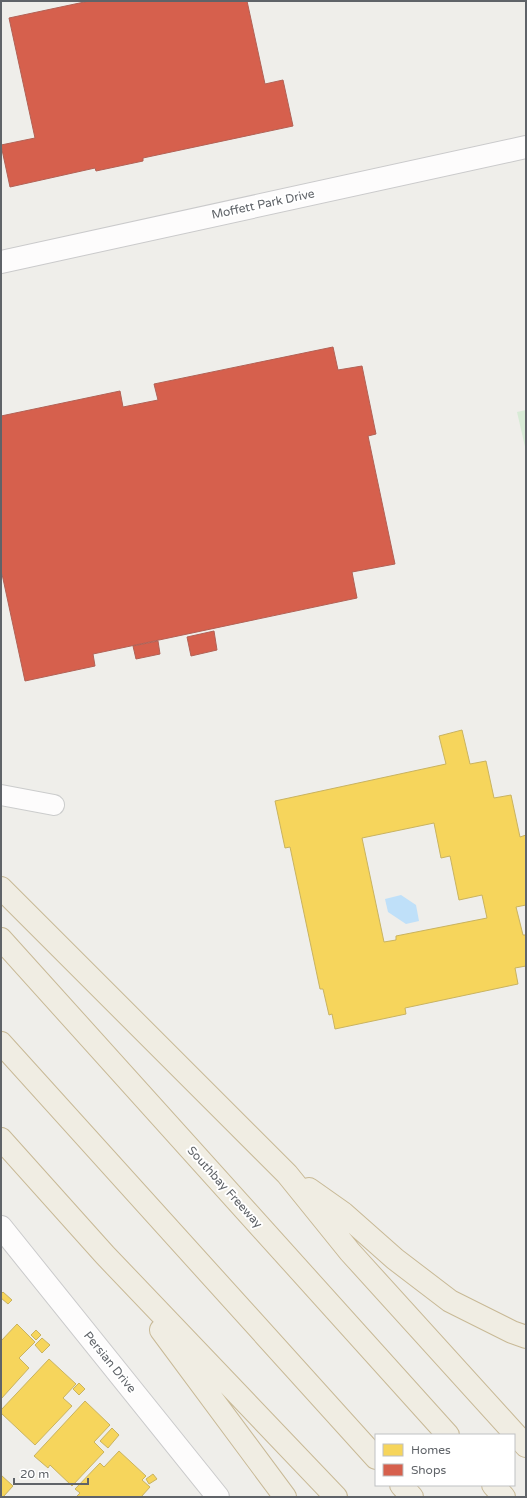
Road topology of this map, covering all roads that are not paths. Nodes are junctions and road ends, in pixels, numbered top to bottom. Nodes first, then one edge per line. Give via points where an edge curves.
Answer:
1 (526, 147) edge
2 (1, 262) edge
3 (1, 795) edge
4 (54, 805) dead end
5 (1, 888) edge
6 (1, 939) edge
7 (1, 1043) edge
8 (1, 1139) edge
9 (287, 1174) junction
10 (1, 1227) edge
11 (105, 1255) junction
12 (526, 1338) edge
13 (447, 1434) edge
14 (526, 1446) edge
15 (375, 1457) edge
16 (402, 1486) edge
17 (494, 1486) edge
18 (218, 1497) edge
19 (285, 1497) edge
20 (336, 1497) edge
21 (412, 1497) edge
22 (504, 1497) edge

1 - 2 street, Moffett Park Drive
3 - 4 street
5 - 9 highway
6 - 13 highway, Southbay Freeway
7 - 15 highway
8 - 11 highway
9 - 12 highway via 343,1213 395,1259 450,1300
9 - 14 highway via 350,1252
10 - 18 street, Persian Drive
11 - 19 highway
11 - 20 highway
16 - 21 highway
17 - 22 highway

